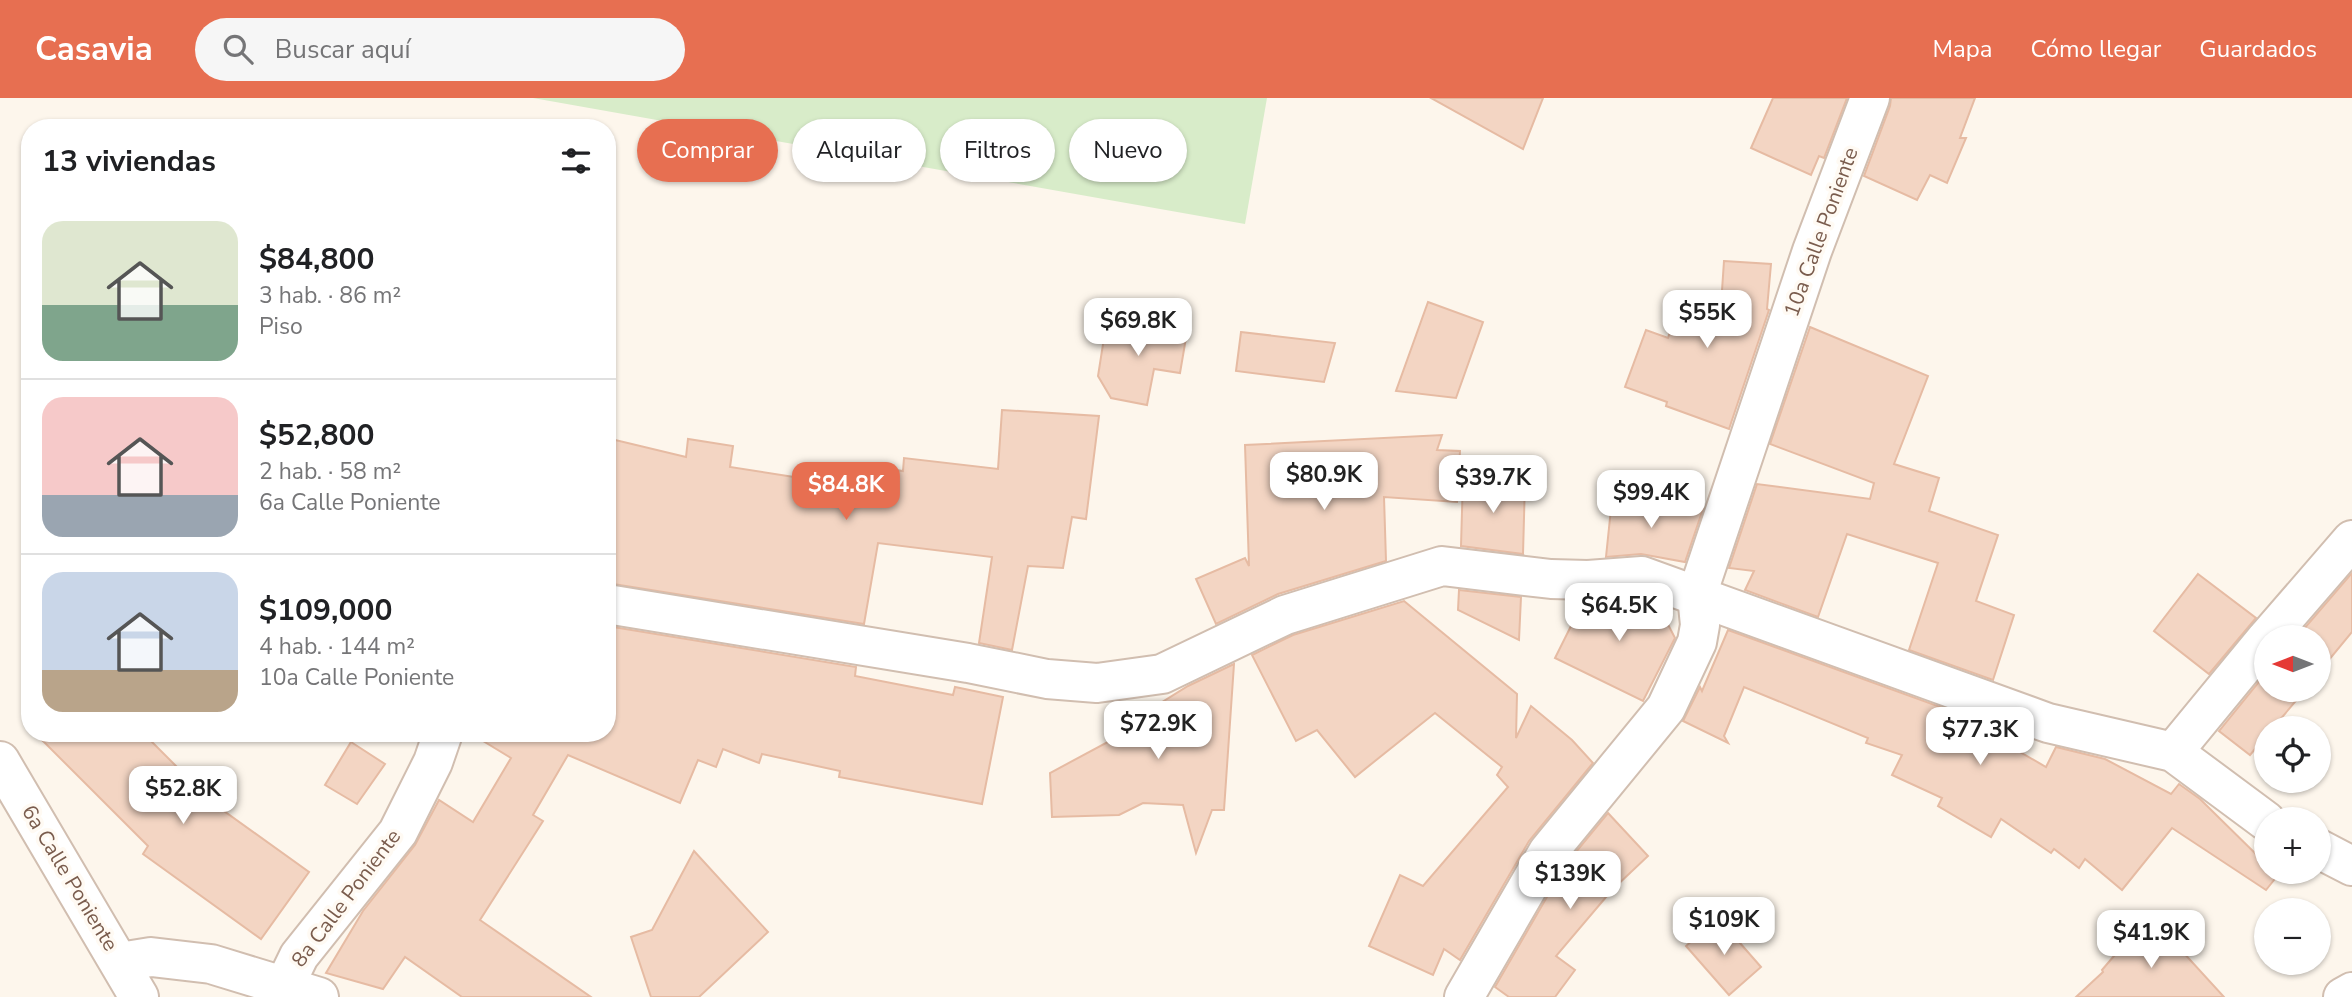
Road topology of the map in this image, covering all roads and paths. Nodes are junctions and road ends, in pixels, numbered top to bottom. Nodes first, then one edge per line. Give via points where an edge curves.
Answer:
1 (1870, 98) edge
2 (2352, 540) edge
3 (1697, 595) junction
4 (616, 605) edge
5 (2278, 625) edge
6 (2254, 654) edge
7 (440, 742) edge
8 (2173, 752) junction
9 (0, 761) edge
10 (2254, 812) edge
11 (2331, 855) edge
12 (2352, 866) edge
13 (120, 962) junction
14 (302, 992) edge
15 (2352, 992) edge
16 (139, 997) edge
17 (1464, 997) edge
18 (2343, 997) edge

1 - 3 street, 10a Calle Poniente via 1812,251
2 - 5 street
3 - 4 street via 1642,576 1551,579 1442,566 1285,615 1161,674 1097,683 1047,679
3 - 8 street via 2048,723
3 - 17 street, 10a Calle Poniente via 1697,642 1666,708 1548,852
6 - 8 street
7 - 14 street, 8a Calle Poniente via 398,832 299,956
8 - 10 street
9 - 13 street, 6a Calle Poniente
11 - 12 street
13 - 14 street, 8a Calle Poniente via 151,957 211,964
13 - 16 street, 6a Calle Poniente
15 - 18 street

